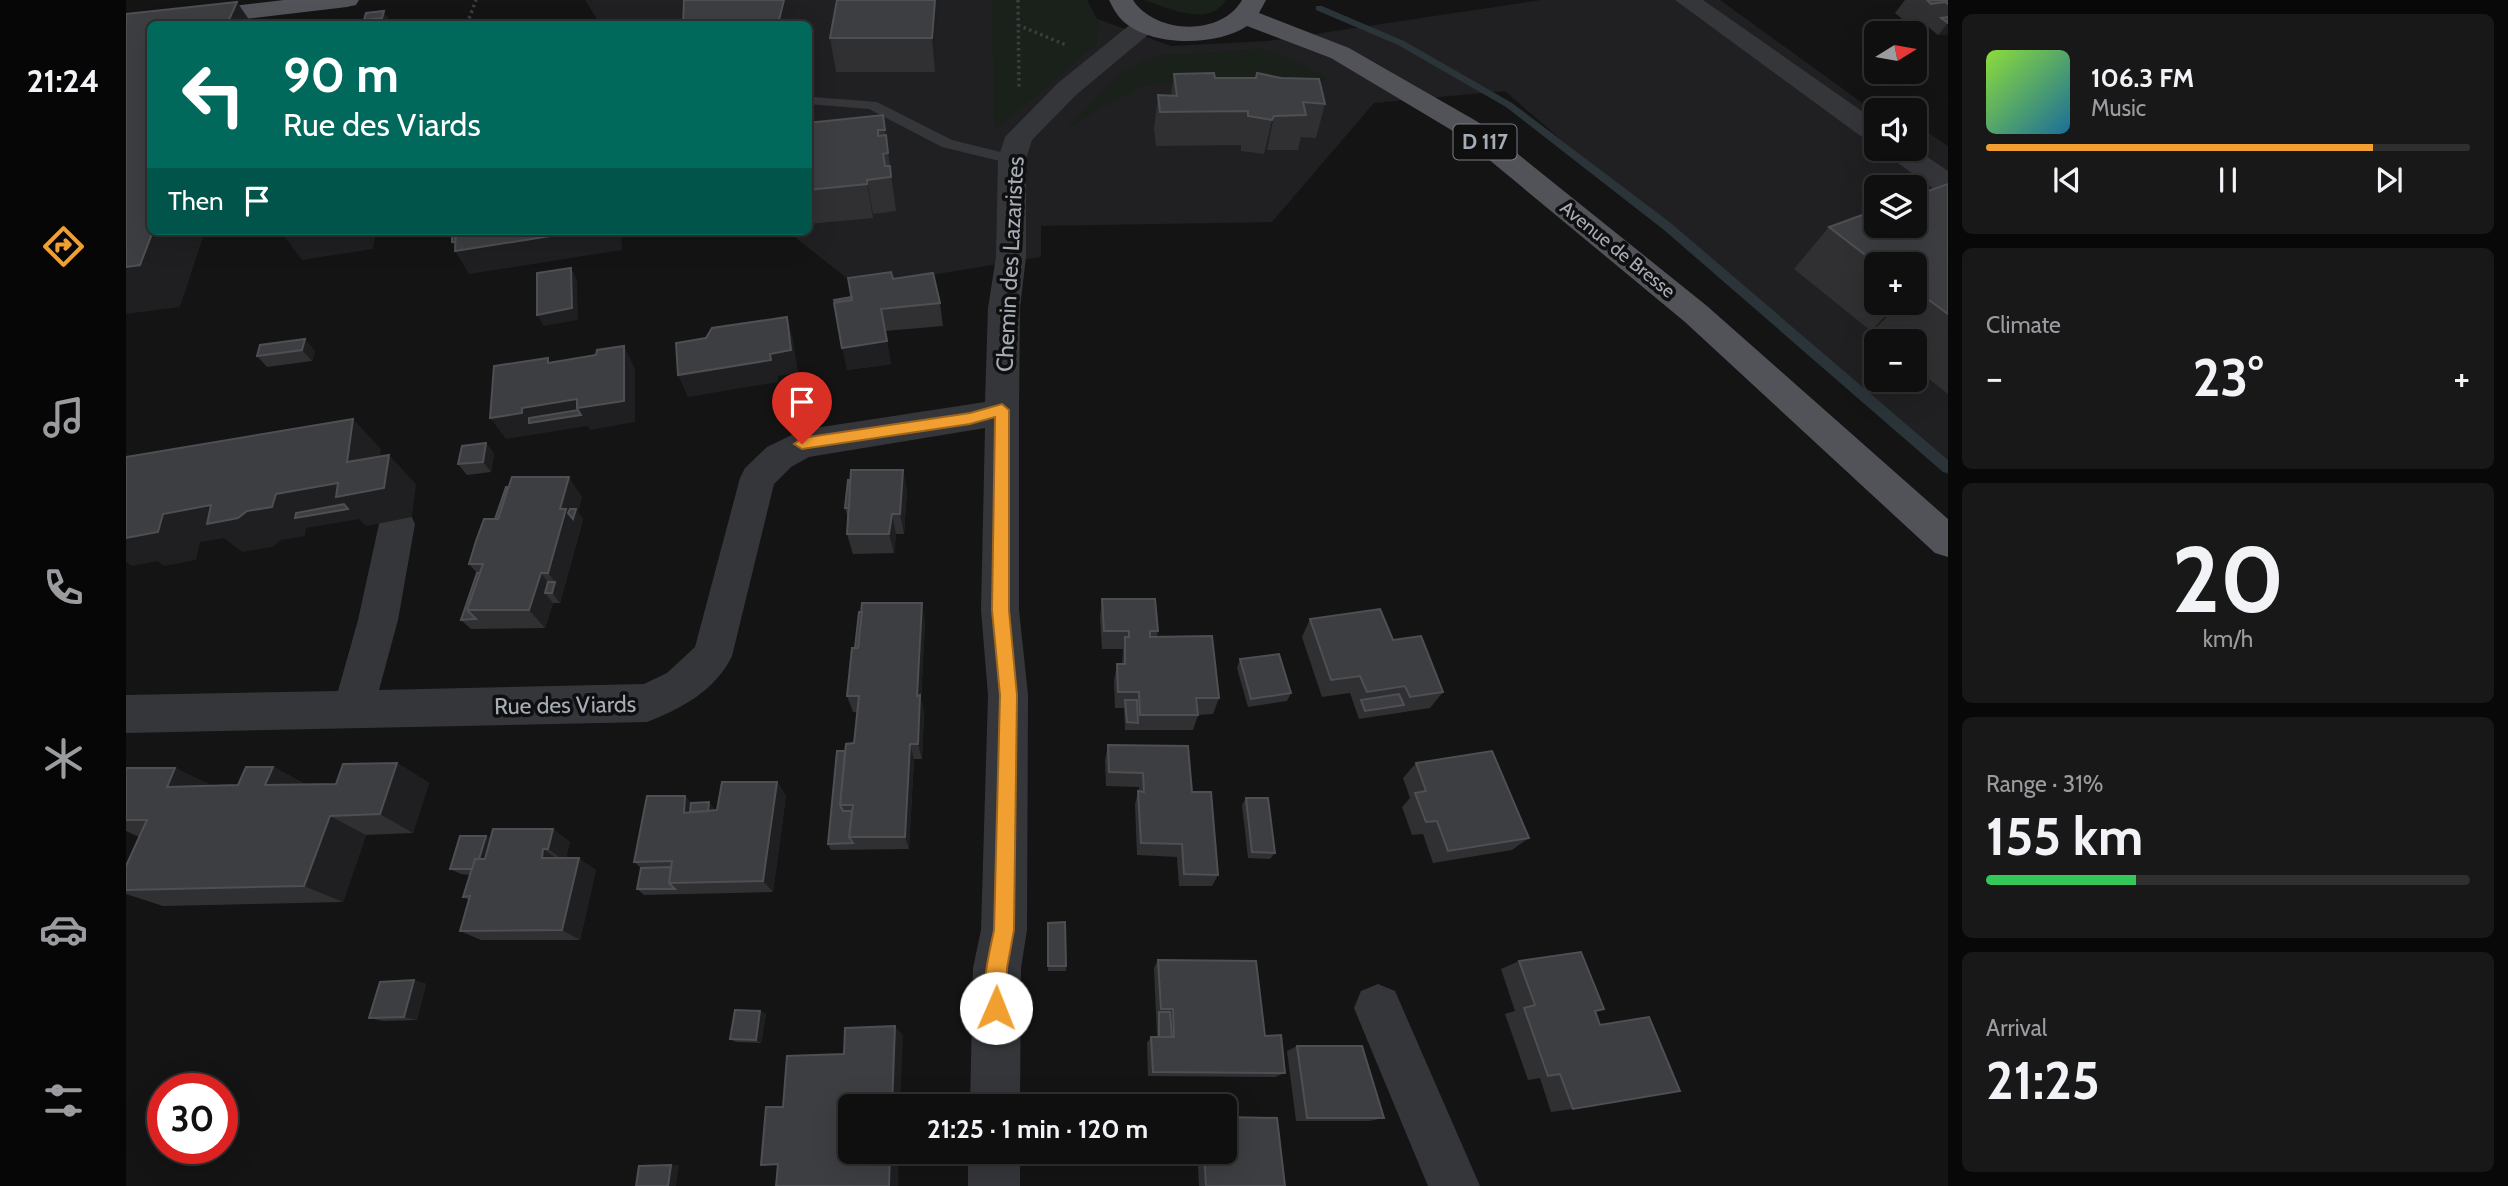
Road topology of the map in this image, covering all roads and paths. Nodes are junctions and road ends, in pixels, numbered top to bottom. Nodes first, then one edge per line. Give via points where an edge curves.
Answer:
1 (347, 0) edge
2 (476, 0) edge
3 (1018, 0) edge
4 (1121, 0) edge
5 (1687, 0) edge
6 (1250, 8) edge
7 (168, 21) edge
8 (468, 21) edge
9 (147, 24) edge
10 (1146, 24) junction
11 (1018, 25) junction
12 (126, 26) edge
13 (1074, 48) dead end
14 (813, 101) dead end
15 (1864, 125) edge
16 (1016, 148) junction
17 (1914, 161) edge
18 (1948, 185) edge
19 (1002, 410) junction
20 (397, 524) dead end
21 (1948, 542) edge
22 (352, 709) junction
23 (126, 714) edge
24 (1378, 1008) dead end
25 (995, 1094) edge
26 (994, 1164) edge
27 (994, 1186) edge
28 (1454, 1186) edge

1 - 7 main road
2 - 8 path
3 - 11 path
4 - 10 main road via 1132,16
5 - 15 street
6 - 10 main road via 1219,30 1201,33
6 - 21 main road, Avenue de Bresse / D 117 via 1340,53 1468,128 1696,314
9 - 12 main road
10 - 16 street, Chemin des Lazaristes via 1067,89
11 - 13 path
11 - 16 path
14 - 16 lane via 872,105 947,144
16 - 19 street, Chemin des Lazaristes
17 - 18 street
19 - 22 street, Rue des Viards via 970,419 802,444 779,457 758,478 712,656 681,686 648,703
19 - 25 street, Chemin des Lazaristes via 1000,610 1008,695 1004,930 997,968
20 - 22 street via 378,620
22 - 23 street, Rue des Viards
24 - 28 street
26 - 27 street

